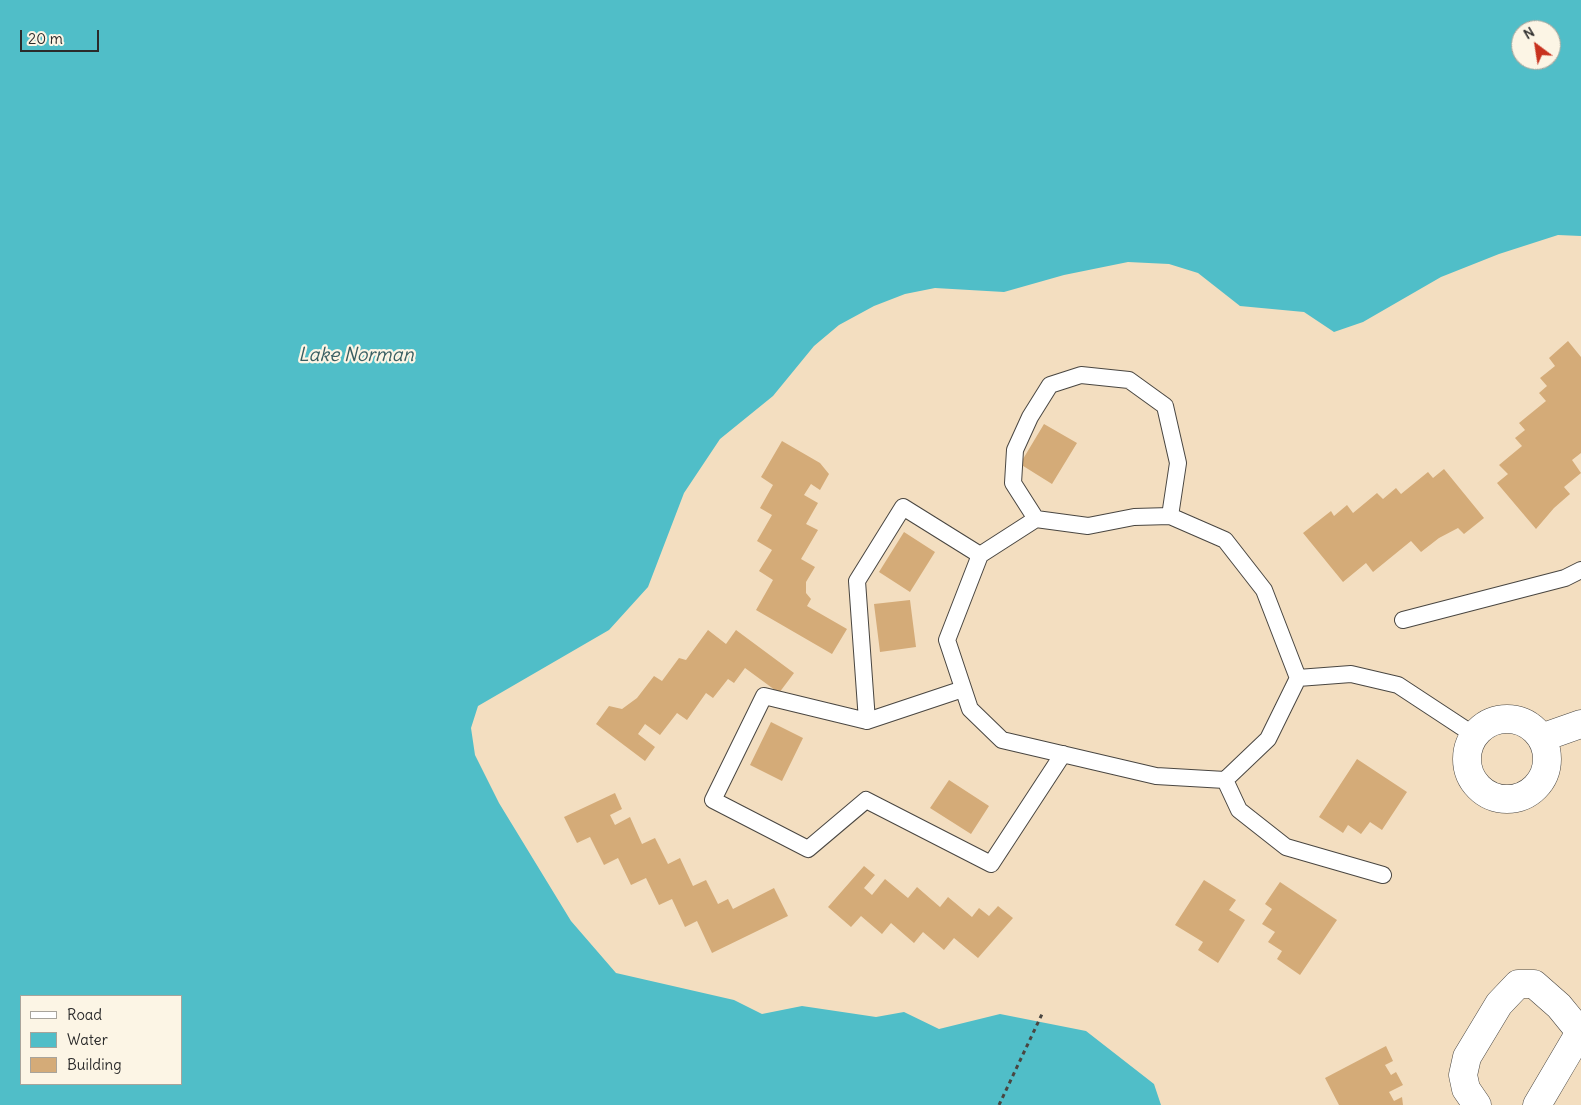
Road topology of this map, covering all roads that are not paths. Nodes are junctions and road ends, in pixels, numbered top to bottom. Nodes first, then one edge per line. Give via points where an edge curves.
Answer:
1 (1170, 516) junction
2 (1036, 519) junction
3 (980, 554) junction
4 (1581, 570) edge
5 (1403, 620) dead end
6 (1298, 678) junction
7 (963, 689) junction
8 (867, 721) junction
9 (1581, 724) edge
10 (1474, 735) junction
11 (1541, 738) junction
12 (1063, 754) junction
13 (1225, 780) junction
14 (1383, 875) dead end
15 (1581, 1033) edge
16 (1476, 1105) edge
17 (1537, 1105) edge

1 - 2 lane via 1134,517 1088,526
1 - 2 lane via 1178,462 1165,406 1129,380 1081,375 1050,385 1030,417 1016,450 1013,483
1 - 6 lane via 1225,540 1264,590
2 - 3 lane
3 - 7 lane via 947,640
3 - 8 lane via 903,507 857,581
4 - 5 lane via 1565,578
6 - 10 lane via 1351,674 1398,685
6 - 13 lane via 1268,739
7 - 8 lane
7 - 12 lane via 970,709 1002,740
8 - 12 lane via 764,696 713,800 808,849 866,800 991,864
9 - 11 street
10 - 11 street via 1497,720 1511,719 1533,728
10 - 11 street via 1468,748 1470,775 1489,794 1502,798 1528,793 1537,785 1547,762
12 - 13 lane via 1156,776
13 - 14 lane via 1239,810 1286,847
15 - 16 street via 1559,1006 1534,984 1518,984 1499,1004 1467,1057 1463,1076 1466,1089
15 - 17 street

